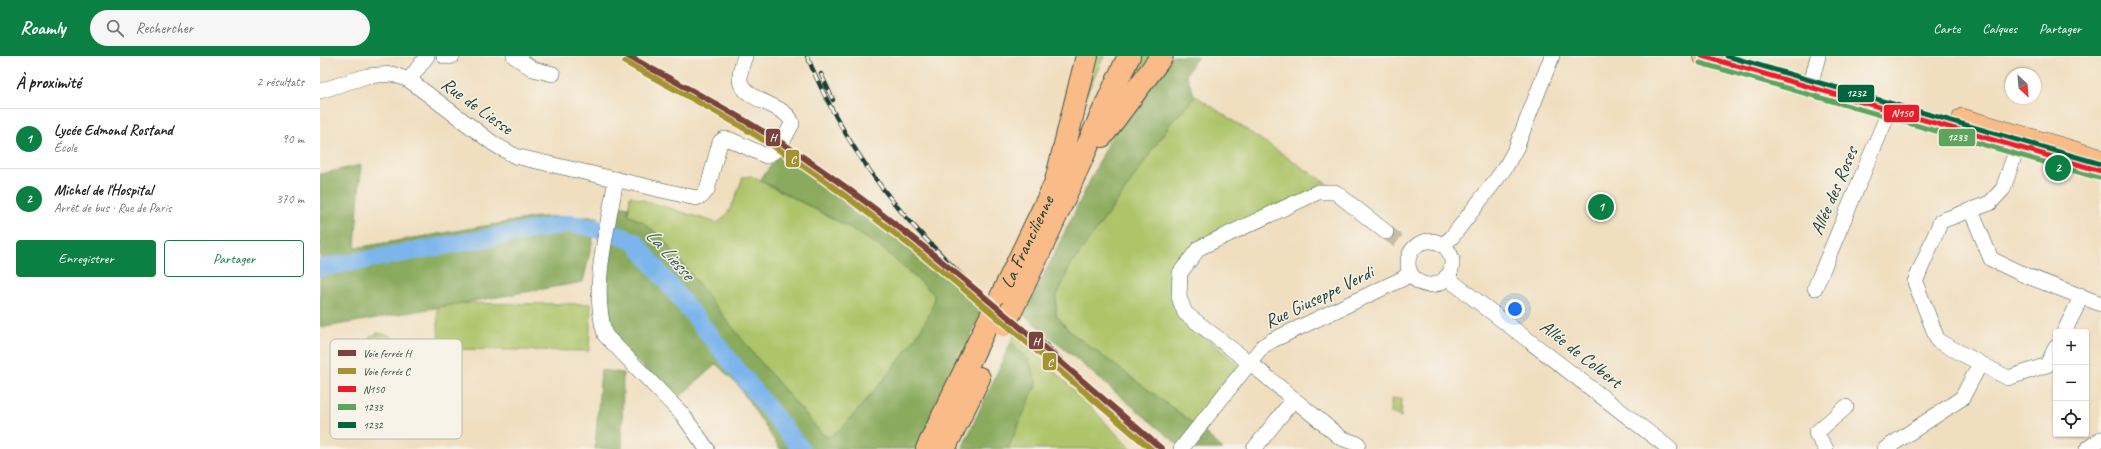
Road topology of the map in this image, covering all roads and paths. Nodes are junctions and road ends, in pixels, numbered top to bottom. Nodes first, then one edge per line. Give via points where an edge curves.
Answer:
1 (427, 56) edge
2 (444, 56) edge
3 (452, 56) edge
4 (514, 56) edge
5 (745, 56) edge
6 (1087, 56) edge
7 (1115, 56) edge
8 (1129, 56) edge
9 (1162, 56) edge
10 (1552, 56) edge
11 (1702, 56) edge
12 (1740, 56) edge
13 (1818, 56) edge
14 (553, 74) dead end
15 (1813, 76) junction
16 (409, 80) junction
17 (320, 91) edge
18 (1890, 109) junction
19 (2019, 142) junction
20 (2101, 158) edge
21 (2101, 171) edge
22 (616, 179) junction
23 (1064, 180) junction
24 (1971, 210) junction
25 (1386, 232) tunnel mouth
26 (1443, 245) junction
27 (1410, 273) junction
28 (1446, 277) junction
29 (1815, 288) dead end
30 (2080, 296) junction
31 (2101, 304) edge
32 (1003, 311) junction
33 (2066, 329) edge
34 (2053, 353) edge
35 (1250, 363) junction
36 (1980, 364) junction
37 (1293, 400) junction
38 (1846, 407) dead end
39 (2101, 439) edge
40 (1358, 444) dead end
41 (707, 449) edge
42 (927, 449) edge
43 (944, 449) edge
44 (1181, 449) edge
45 (1254, 449) edge
46 (1670, 449) edge
47 (1826, 449) edge
48 (1885, 449) edge
49 (2087, 449) edge

1 - 16 street
2 - 3 street
4 - 14 street via 533,69
5 - 22 street, Rue de Liesse via 741,84 751,96 784,112 791,120 789,130 774,152 766,156 761,155 738,142 724,139 717,147 707,190 696,198
6 - 23 highway
7 - 23 highway, La Francilienne
8 - 23 highway, La Francilienne
9 - 23 highway
10 - 26 street via 1516,148 1505,168
11 - 18 main road
12 - 15 main road
13 - 15 street
15 - 19 main road
16 - 17 street, Rue de Liesse via 392,74 367,76
16 - 22 street, Rue de Liesse via 494,144 515,156
18 - 19 main road
18 - 29 street, Allée des Roses
19 - 20 main road
19 - 21 main road
19 - 24 street via 2003,189 1990,203
22 - 41 street via 598,284 604,335 682,414
23 - 32 highway, La Francilienne via 1040,252
24 - 30 street via 1991,259
24 - 36 street via 1941,221 1915,282 1938,341
25 - 35 street via 1335,192 1318,192 1199,248 1180,274 1179,297 1185,313
26 - 27 street via 1426,242 1406,248
26 - 28 street via 1452,263
27 - 28 street via 1426,285 1441,282
27 - 35 street, Rue Giuseppe Verdi via 1273,340 1263,346
28 - 46 street, Allée de Colbert
30 - 31 street
30 - 33 street
32 - 42 highway, La Francilienne
32 - 43 highway, La Francilienne
34 - 36 street via 2047,365 2008,378
35 - 37 street
35 - 44 street, Rue Giuseppe Verdi
36 - 48 street via 1962,398
37 - 40 street via 1341,438
37 - 45 street
38 - 47 street via 1816,433
39 - 49 street

